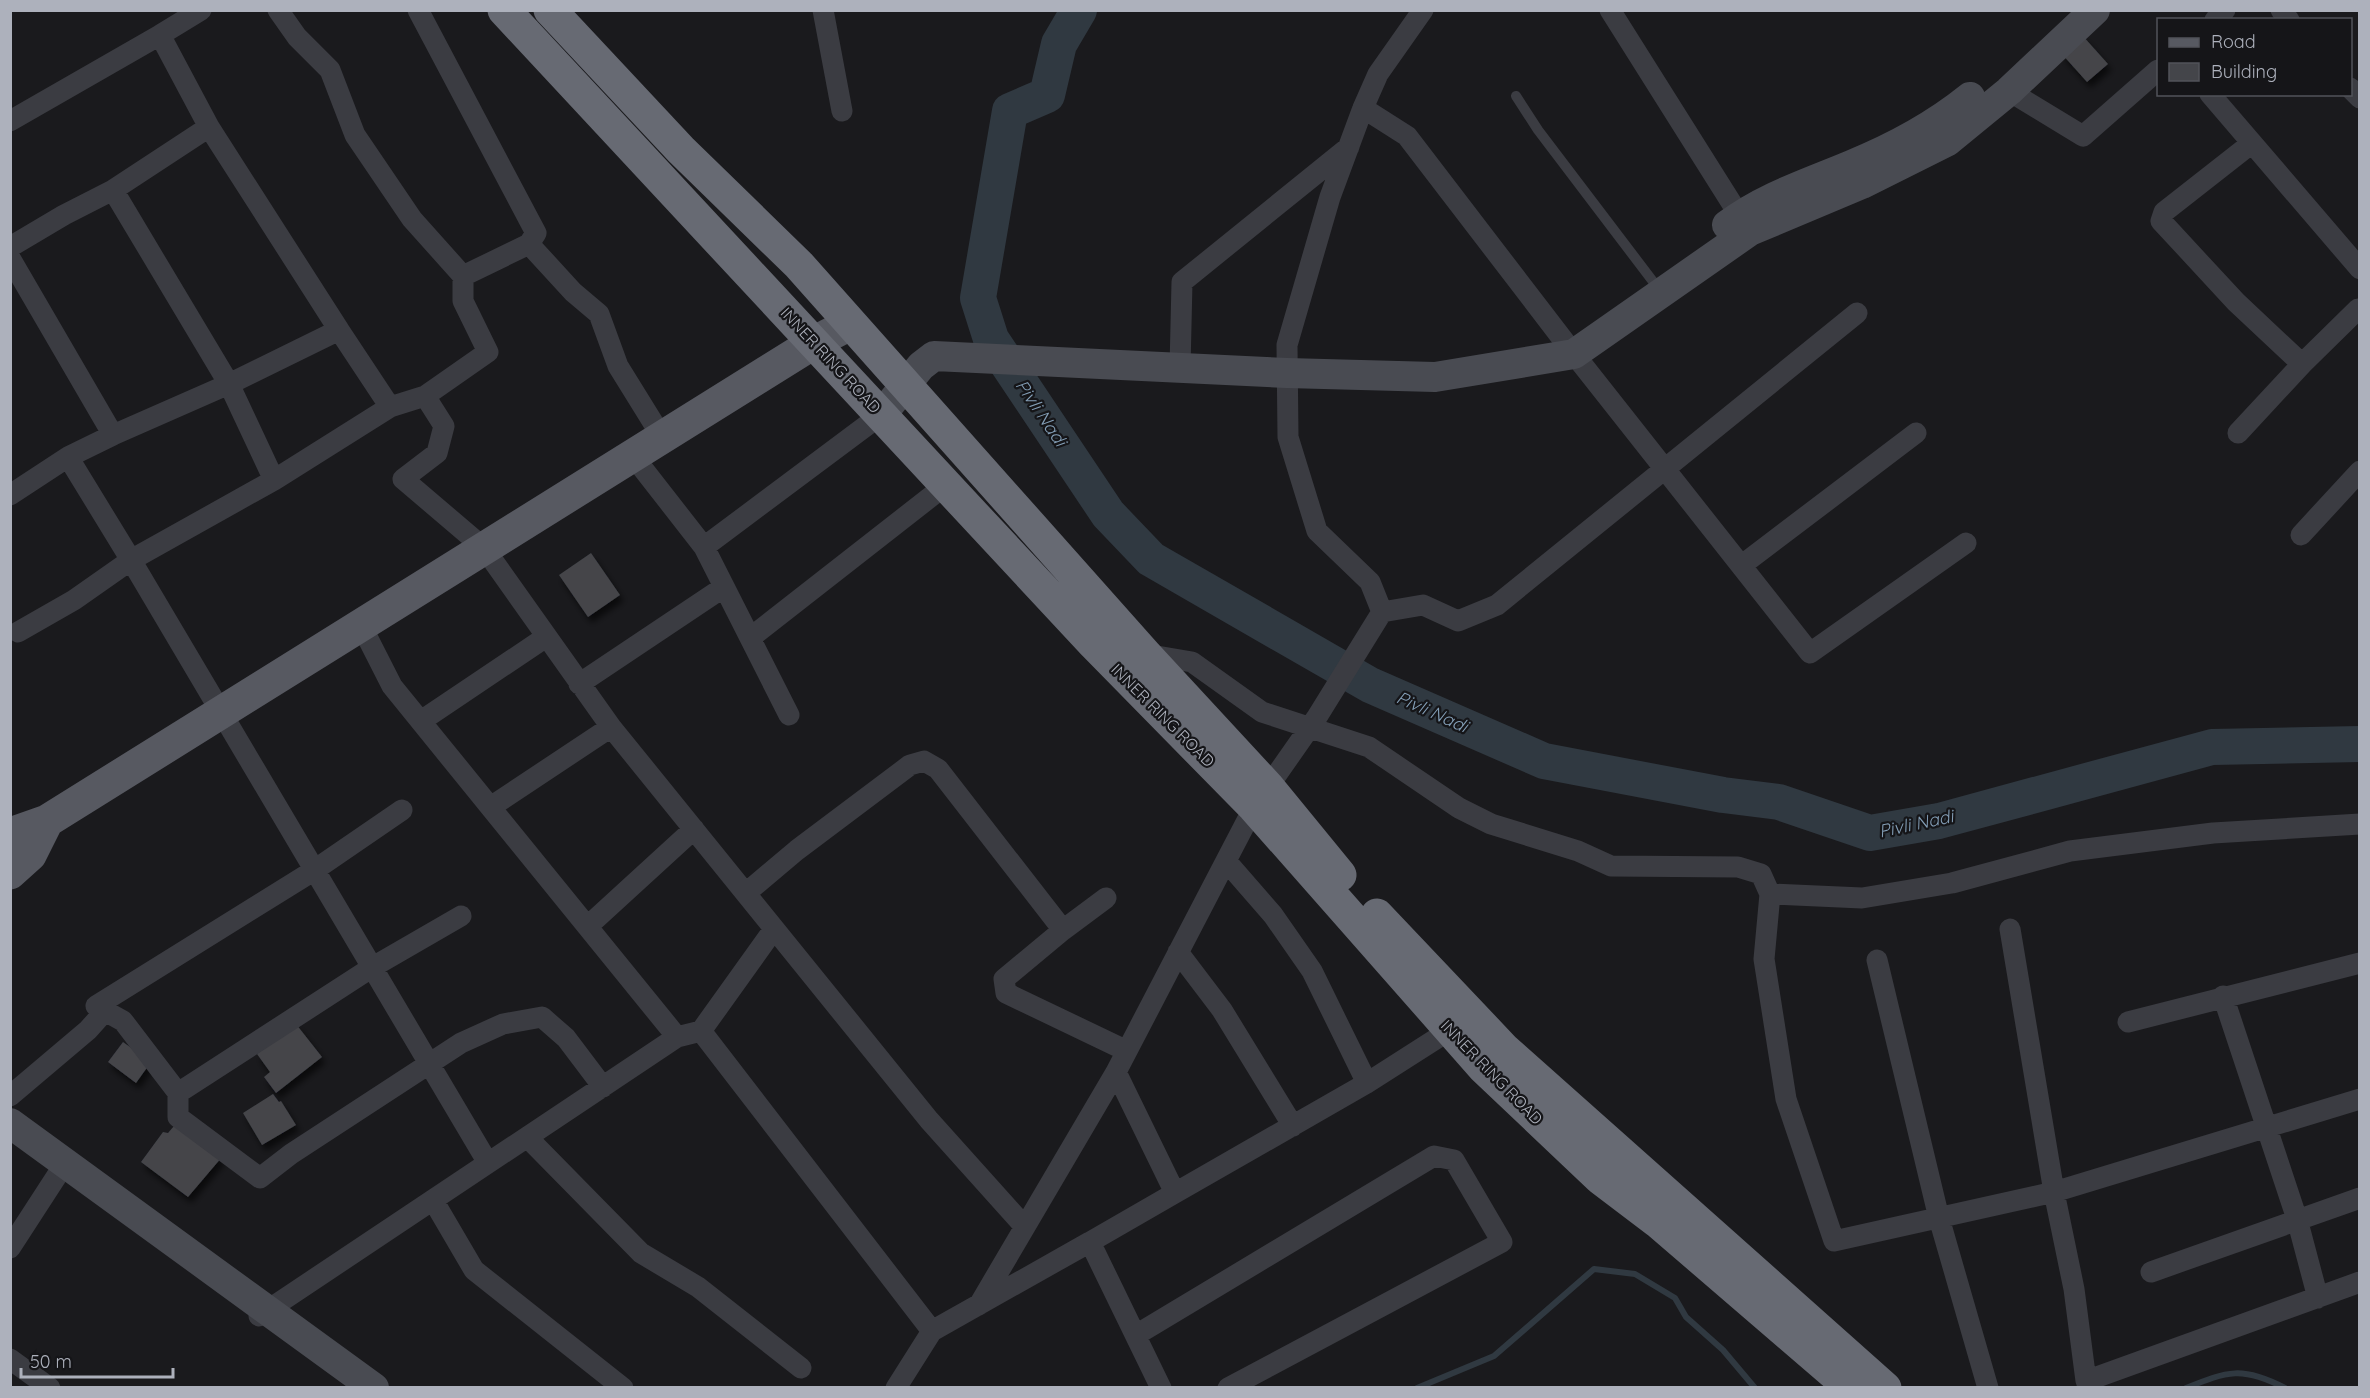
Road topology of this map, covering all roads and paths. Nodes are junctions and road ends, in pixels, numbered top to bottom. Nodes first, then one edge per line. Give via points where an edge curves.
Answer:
1 (201, 10) edge
2 (278, 10) edge
3 (418, 10) edge
4 (504, 10) edge
5 (550, 10) edge
6 (823, 10) edge
7 (1423, 10) edge
8 (1610, 10) edge
9 (2065, 10) edge
10 (2095, 10) edge
11 (160, 35) junction
12 (2157, 71) edge
13 (2009, 91) junction
14 (1516, 96) dead end
15 (2212, 96) edge
16 (1363, 108) junction
17 (842, 111) dead end
18 (10, 121) edge
19 (209, 128) junction
20 (2252, 143) junction
21 (1350, 147) junction
22 (113, 190) junction
23 (1745, 223) junction
24 (529, 244) junction
25 (10, 247) edge
26 (10, 258) edge
27 (2360, 269) edge
28 (463, 276) junction
29 (1658, 288) junction
30 (2359, 309) edge
31 (1857, 313) dead end
32 (850, 324) junction
33 (339, 330) junction
34 (815, 342) junction
35 (1574, 354) junction
36 (2302, 364) junction
37 (1180, 368) junction
38 (1287, 373) junction
39 (229, 384) junction
40 (906, 387) junction
41 (424, 396) junction
42 (390, 407) junction
43 (882, 414) junction
44 (1916, 433) dead end
45 (2238, 433) dead end
46 (113, 435) junction
47 (662, 437) junction
48 (633, 456) junction
49 (68, 457) junction
50 (1666, 467) junction
51 (2360, 471) edge
52 (274, 480) junction
53 (947, 484) junction
54 (10, 495) edge
55 (2301, 535) dead end
56 (1966, 543) dead end
57 (484, 548) junction
58 (704, 548) junction
59 (131, 560) junction
60 (1742, 565) junction
61 (724, 587) junction
62 (1382, 612) junction
63 (361, 625) junction
64 (13, 630) edge
65 (546, 637) junction
66 (750, 638) junction
67 (1145, 654) junction
68 (579, 684) junction
69 (222, 711) junction
70 (789, 715) dead end
71 (421, 721) junction
72 (1313, 722) junction
73 (611, 726) junction
74 (1261, 797) junction
75 (492, 806) junction
76 (402, 810) dead end
77 (47, 820) junction
78 (2360, 824) edge
79 (694, 829) junction
80 (12, 831) edge
81 (1226, 861) junction
82 (314, 871) junction
83 (10, 873) edge
84 (746, 893) junction
85 (1770, 894) junction
86 (1106, 898) dead end
87 (461, 916) dead end
88 (588, 926) junction
89 (774, 929) junction
90 (2010, 929) dead end
91 (1063, 930) junction
92 (1178, 952) junction
93 (1877, 960) dead end
94 (2360, 963) edge
95 (371, 969) junction
96 (2223, 996) junction
97 (105, 1011) junction
98 (2128, 1022) dead end
99 (1461, 1023) junction
100 (702, 1031) junction
101 (677, 1037) junction
102 (1127, 1051) junction
103 (429, 1065) junction
104 (1116, 1072) junction
105 (1366, 1083) junction
106 (603, 1087) junction
107 (178, 1094) junction
108 (10, 1096) edge
109 (2360, 1099) edge
110 (10, 1123) edge
111 (1293, 1126) junction
112 (2266, 1128) junction
113 (527, 1137) junction
114 (10, 1139) edge
115 (488, 1163) junction
116 (58, 1174) junction
117 (2054, 1192) junction
118 (1175, 1193) junction
119 (2360, 1198) edge
120 (433, 1200) junction
121 (1939, 1218) junction
122 (2297, 1219) junction
123 (1025, 1227) junction
124 (1090, 1242) junction
125 (10, 1248) edge
126 (2151, 1272) dead end
127 (2360, 1282) edge
128 (2318, 1298) junction
129 (979, 1305) junction
130 (262, 1314) junction
131 (932, 1331) junction
132 (1136, 1335) junction
133 (10, 1359) edge
134 (801, 1368) dead end
135 (45, 1386) edge
136 (2081, 1386) edge
137 (348, 1388) edge
138 (374, 1388) edge
139 (623, 1388) edge
140 (896, 1388) edge
141 (1161, 1388) edge
142 (1228, 1388) edge
143 (1851, 1388) edge
144 (1886, 1388) edge
145 (1988, 1388) edge

1 - 11 street
2 - 28 street via 297,37 330,70 355,135 412,219
3 - 24 street via 536,232
4 - 34 highway, INNER RING ROAD
5 - 32 highway, INNER RING ROAD via 681,150 799,265
6 - 17 street
7 - 16 street via 1378,74
8 - 23 street
9 - 23 street via 1941,121 1853,164 1777,194
10 - 13 street
11 - 18 street
11 - 19 street
12 - 13 street via 2084,136
13 - 23 street via 1948,141 1862,184
14 - 29 lane
15 - 20 street
16 - 21 street
16 - 35 street via 1407,136
19 - 22 street
19 - 33 street
20 - 27 street
20 - 36 street via 2164,212 2161,221 2236,302
21 - 37 street via 1182,282
21 - 38 street via 1330,196 1287,345
22 - 25 street
22 - 39 street
23 - 29 street
24 - 28 street
24 - 47 street via 598,314 618,366
26 - 46 street
28 - 41 street via 463,301 488,352
29 - 35 street
30 - 36 street
31 - 50 street
32 - 34 main road
32 - 40 highway, INNER RING ROAD
33 - 39 street
33 - 42 street
34 - 43 highway, INNER RING ROAD
34 - 47 main road
35 - 38 street via 1435,377
35 - 50 street
36 - 45 street
37 - 38 street
37 - 40 street via 934,356
38 - 62 street via 1288,437 1317,531 1370,582
39 - 46 street
39 - 52 street
40 - 43 street
40 - 67 highway, INNER RING ROAD
41 - 42 street
41 - 57 street via 444,426 437,453 403,479
42 - 52 street
43 - 53 highway, INNER RING ROAD
43 - 58 street
44 - 60 street
46 - 49 street
47 - 48 main road
48 - 57 main road
48 - 58 street
49 - 54 street
49 - 59 street
50 - 60 street
50 - 62 street via 1497,604 1458,621 1423,605
51 - 55 street
52 - 59 street
53 - 66 street
53 - 74 highway, INNER RING ROAD via 1094,645
56 - 60 street via 1810,653
57 - 63 main road
57 - 65 street
58 - 61 street
59 - 64 street via 74,600
59 - 69 street
61 - 66 street
61 - 68 street
62 - 72 street
63 - 69 main road
63 - 71 street via 392,686
65 - 68 street
65 - 71 street
66 - 70 street
67 - 72 street via 1192,662 1262,712
67 - 74 highway, INNER RING ROAD
68 - 73 street
69 - 77 main road
69 - 82 street
71 - 75 street
72 - 74 street
72 - 85 street via 1370,747 1460,808 1491,824 1578,851 1611,866 1738,867 1761,874
73 - 75 street
73 - 79 street
74 - 81 street
74 - 99 highway, INNER RING ROAD
75 - 88 street
76 - 82 street
77 - 80 main road
77 - 83 main road via 30,855
78 - 85 street via 2213,833 2070,851 1952,883 1862,898
79 - 84 street
79 - 88 street
81 - 92 street
81 - 105 street via 1273,915 1312,971
82 - 95 street
82 - 97 street via 96,1006
84 - 89 street
84 - 91 street via 910,765 924,761 938,769
85 - 121 street via 1764,959 1786,1099 1834,1241
86 - 91 street
87 - 95 street
88 - 101 street
89 - 100 street
89 - 123 street via 929,1120
90 - 117 street
91 - 102 street via 1004,979 1006,993
92 - 102 street
92 - 111 street via 1221,1010
93 - 121 street
94 - 96 street
95 - 103 street
95 - 107 street
96 - 98 street
96 - 112 street
97 - 107 street via 123,1021
97 - 108 street
99 - 105 street
99 - 143 highway, INNER RING ROAD via 1484,1068 1600,1178 1658,1222
99 - 144 highway, INNER RING ROAD via 1504,1049
100 - 101 street
100 - 131 street
101 - 106 street
102 - 104 street
103 - 106 street via 461,1043 503,1024 542,1017 566,1038
103 - 107 street via 260,1178 178,1117
103 - 115 street
104 - 118 street
104 - 123 street
105 - 111 street
106 - 113 street
109 - 112 street
110 - 130 street
111 - 118 street
112 - 117 street
112 - 122 street
113 - 115 street
113 - 134 street via 641,1253 698,1287
114 - 116 street
115 - 120 street
116 - 125 street
116 - 130 street
117 - 121 street
117 - 136 street via 2074,1289
118 - 124 street
119 - 122 street
120 - 130 street
120 - 139 street via 474,1270
121 - 145 street
122 - 126 street
122 - 128 street
123 - 129 street
124 - 129 street
124 - 132 street
127 - 128 street
128 - 136 street
129 - 131 street
130 - 137 street
130 - 138 street
131 - 140 street
132 - 141 street
132 - 142 street via 1434,1156 1454,1160 1502,1242
133 - 135 street

